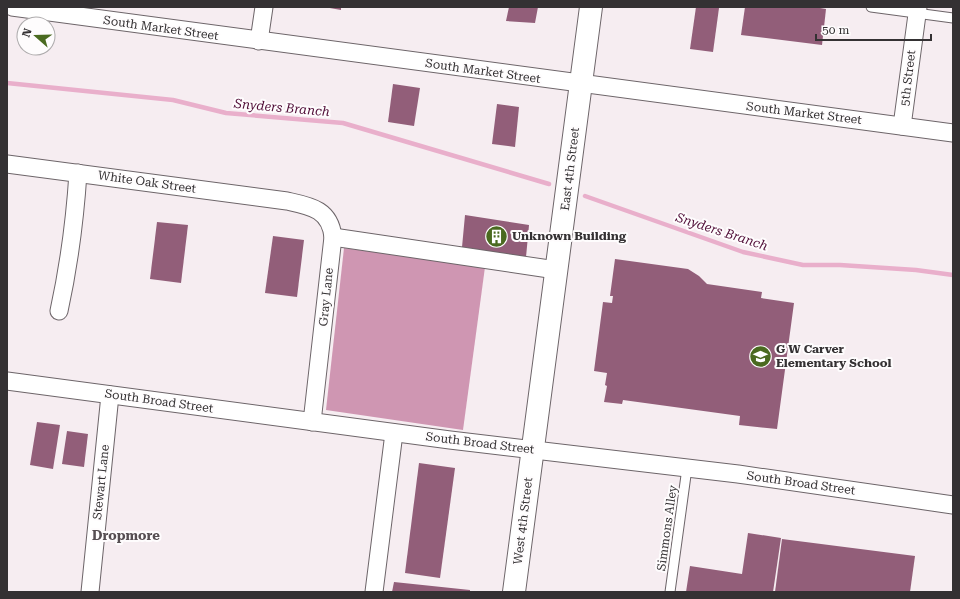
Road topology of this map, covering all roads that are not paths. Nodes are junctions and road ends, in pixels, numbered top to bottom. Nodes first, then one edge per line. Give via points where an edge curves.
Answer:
1 (12, 7) edge
2 (264, 7) edge
3 (591, 7) edge
4 (871, 7) edge
5 (917, 10) edge
6 (953, 18) edge
7 (259, 41) junction
8 (581, 84) junction
9 (902, 126) junction
10 (953, 133) edge
11 (7, 164) edge
12 (78, 173) junction
13 (287, 201) joint
14 (333, 237) junction
15 (556, 270) junction
16 (59, 311) dead end
17 (7, 381) edge
18 (110, 395) junction
19 (312, 422) junction
20 (394, 433) junction
21 (532, 449) junction
22 (687, 468) junction
23 (953, 505) edge
24 (90, 592) edge
25 (374, 592) edge
26 (514, 592) edge
27 (670, 592) edge

1 - 7 street, South Market Street
2 - 7 street
3 - 8 main road, East 4th Street
4 - 5 lane
5 - 6 lane
5 - 9 street, 5th Street
7 - 8 street, South Market Street
8 - 9 street, South Market Street
8 - 15 main road, East 4th Street
9 - 10 street, South Market Street
11 - 12 street, White Oak Street
12 - 13 street, White Oak Street
12 - 16 street via 66,278
13 - 14 street, Gray Lane via 306,205 323,214 332,227
14 - 15 street
14 - 19 street, Gray Lane
15 - 21 main road, East 4th Street
17 - 18 street, South Broad Street
18 - 19 street, South Broad Street
18 - 24 street, Stewart Lane
19 - 20 street, South Broad Street
20 - 21 street, South Broad Street
20 - 25 street
21 - 22 street, South Broad Street
21 - 26 main road, West 4th Street
22 - 23 street, South Broad Street
22 - 27 lane, Simmons Alley

